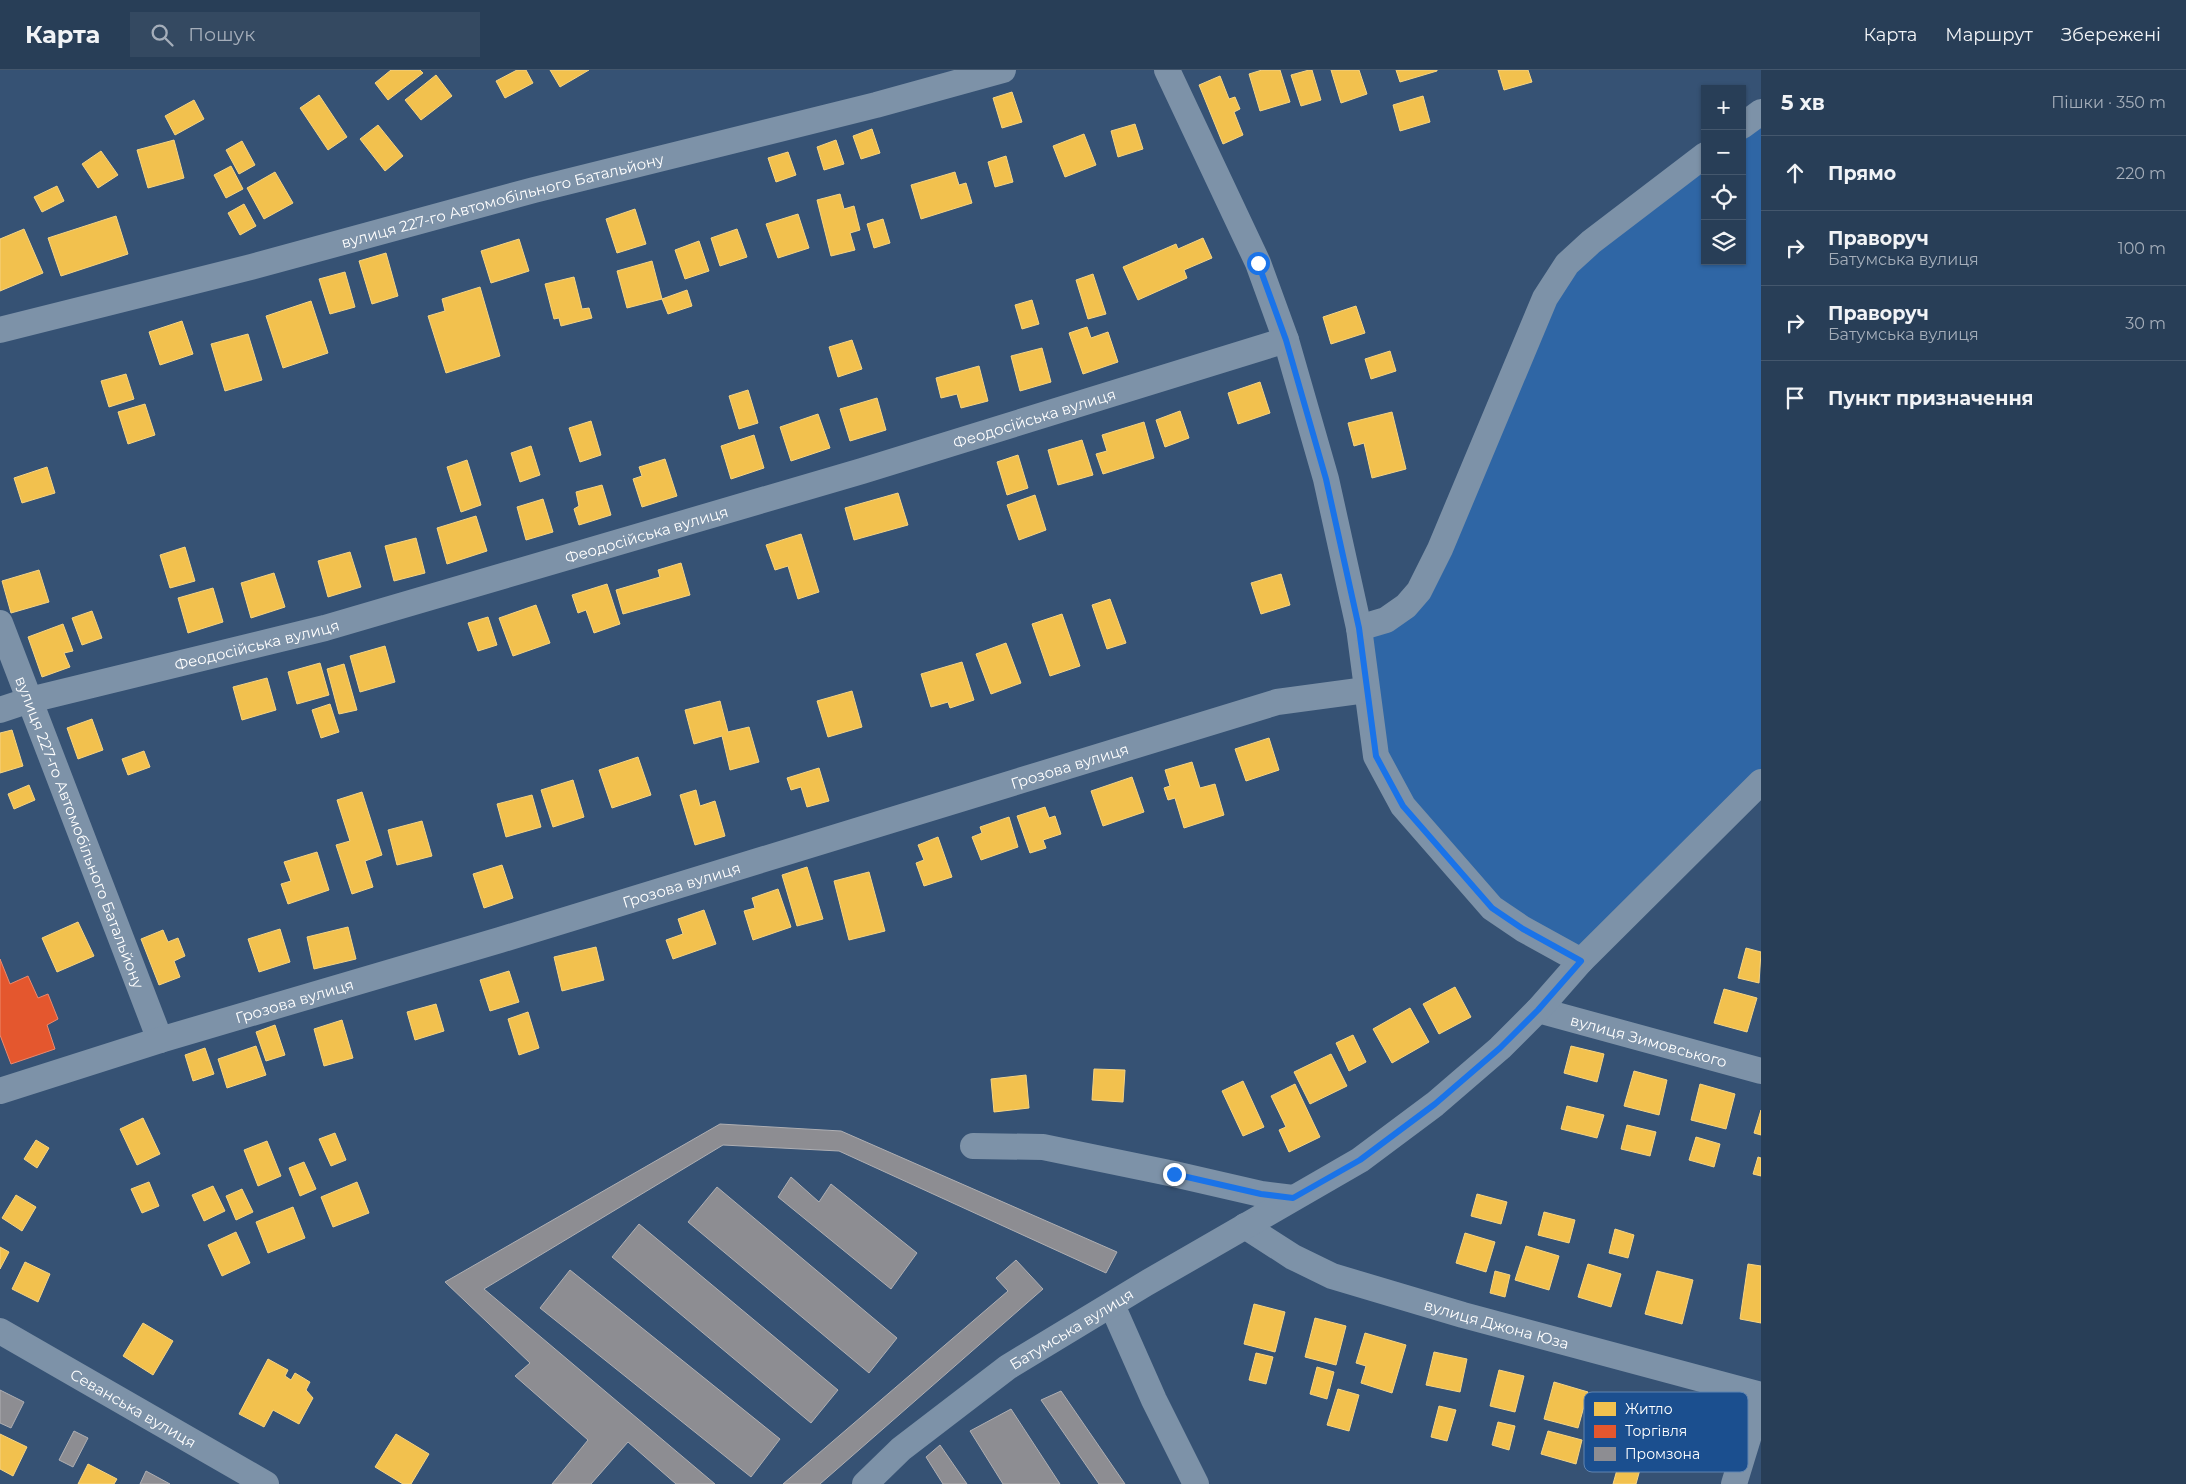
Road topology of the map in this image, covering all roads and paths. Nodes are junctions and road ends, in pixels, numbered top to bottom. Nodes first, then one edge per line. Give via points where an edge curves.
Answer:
1 (1003, 70) edge
2 (1167, 70) edge
3 (1761, 112) edge
4 (1746, 123) edge
5 (1701, 158) edge
6 (0, 330) edge
7 (1286, 340) junction
8 (0, 623) edge
9 (1359, 628) junction
10 (1366, 690) junction
11 (30, 700) junction
12 (0, 710) edge
13 (1761, 782) edge
14 (1581, 961) junction
15 (1538, 1010) junction
16 (160, 1040) junction
17 (1761, 1071) edge
18 (0, 1091) edge
19 (973, 1146) dead end
20 (1293, 1198) junction
21 (1245, 1226) junction
22 (1112, 1305) junction
23 (0, 1331) edge
24 (1746, 1392) edge
25 (1748, 1392) edge
26 (1761, 1396) edge
27 (1748, 1438) edge
28 (1738, 1472) edge
29 (266, 1484) edge
30 (865, 1484) edge
31 (1196, 1484) edge
32 (1734, 1484) edge

1 - 6 street, вулиця 227-го Автомобільного Батальйону
2 - 7 street via 1258,263
3 - 4 street
5 - 9 street via 1567,264 1545,298 1440,549 1419,591 1406,606 1386,620
7 - 9 street via 1326,479
7 - 11 street, Феодосійська вулиця via 853,474 326,628
8 - 11 street, вулиця 227-го Автомобільного Батальйону
9 - 10 street
10 - 14 street via 1376,756 1403,806 1492,908
10 - 16 street, Грозова вулиця via 1277,702
11 - 12 street, Феодосійська вулиця
11 - 16 street, вулиця 227-го Автомобільного Батальйону
13 - 14 street, Батумська вулиця
14 - 15 street, Батумська вулиця
15 - 17 street, вулиця Зимовського
15 - 20 street, Батумська вулиця via 1435,1104 1360,1160
16 - 18 street, Грозова вулиця
19 - 20 street via 1043,1147
20 - 21 street, Батумська вулиця
21 - 22 street, Батумська вулиця
21 - 24 street, вулиця Джона Юза via 1293,1257 1332,1276
22 - 30 street, Батумська вулиця via 1008,1368 901,1449
22 - 31 street
23 - 29 street, Севанська вулиця
25 - 26 street, вулиця Джона Юза
26 - 27 street, вулиця Джона Юза
28 - 32 street, вулиця Джона Юза

